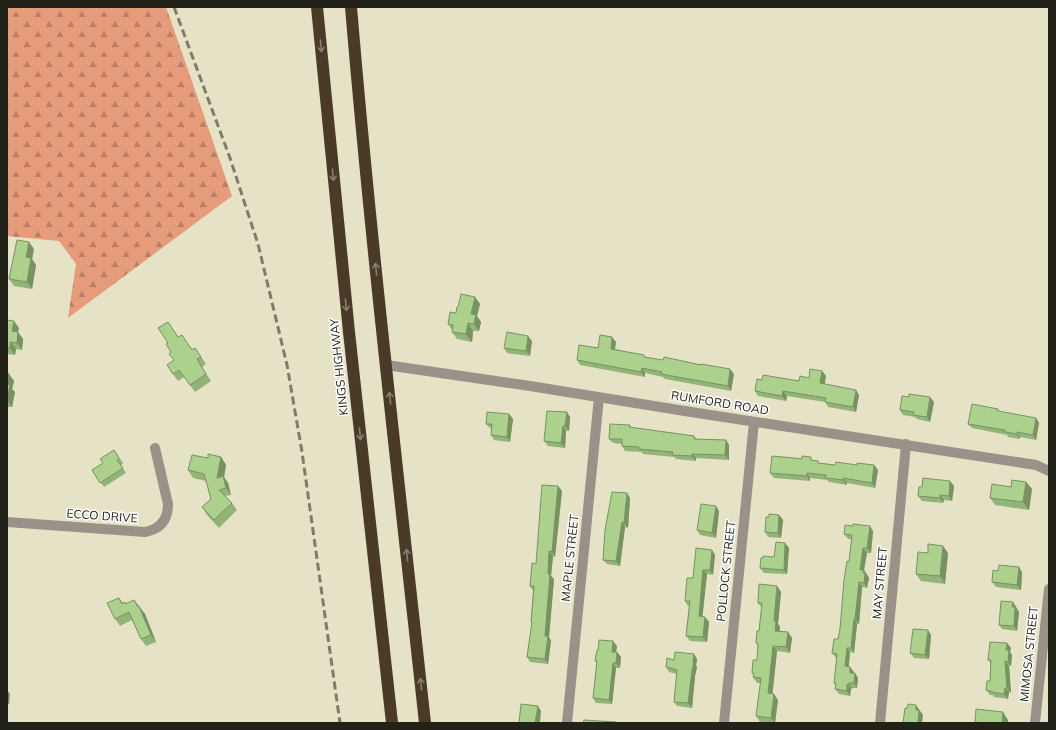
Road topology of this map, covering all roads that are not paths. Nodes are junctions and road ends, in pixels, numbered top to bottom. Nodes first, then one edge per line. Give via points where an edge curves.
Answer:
1 (317, 7) edge
2 (351, 7) edge
3 (386, 365) junction
4 (599, 397) junction
5 (754, 422) junction
6 (906, 444) junction
7 (155, 448) dead end
8 (1049, 471) edge
9 (7, 522) edge
10 (1049, 589) edge
11 (392, 723) edge
12 (425, 723) edge
13 (567, 723) edge
14 (724, 723) edge
15 (880, 723) edge
16 (1036, 723) edge

1 -> 11 highway, KINGS HIGHWAY
3 -> 2 highway
3 - 4 street, RUMFORD ROAD
12 -> 3 highway
4 - 5 street, RUMFORD ROAD
4 - 13 street, MAPLE STREET
5 - 6 street, RUMFORD ROAD
5 - 14 street, POLLOCK STREET
6 - 8 street, RUMFORD ROAD via 1036,465
6 - 15 street, MAY STREET
7 - 9 street, ECCO DRIVE via 168,512 160,526 153,530 145,532
10 - 16 street, MIMOSA STREET

